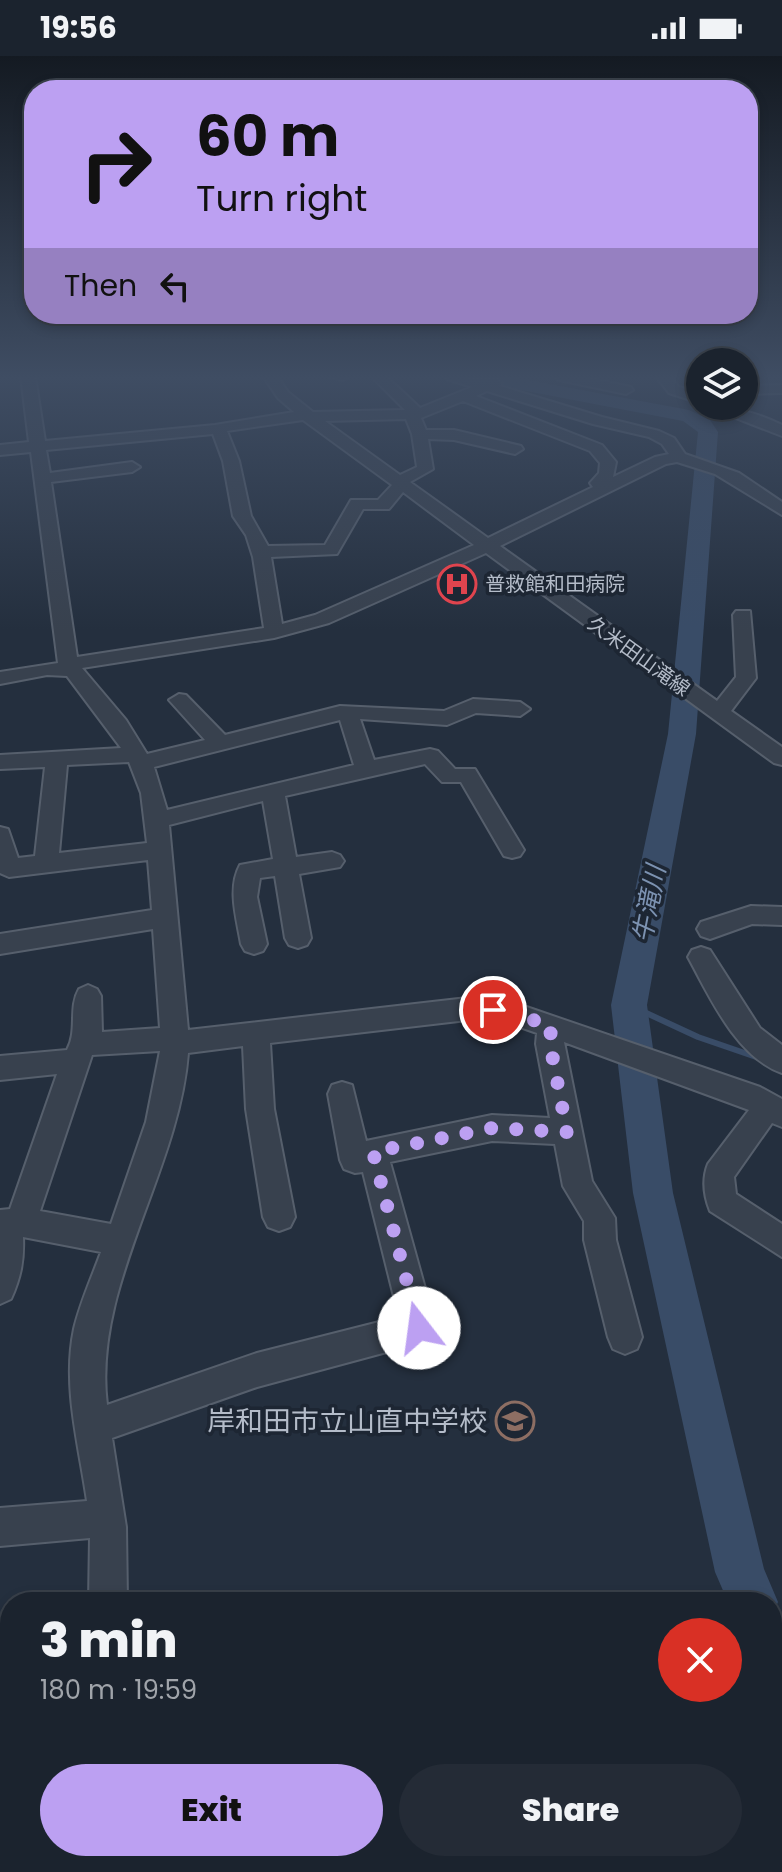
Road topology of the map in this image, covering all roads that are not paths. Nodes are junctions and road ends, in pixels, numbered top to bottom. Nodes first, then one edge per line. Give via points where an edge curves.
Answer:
1 (38, 461) edge
2 (231, 461) edge
3 (369, 461) edge
4 (426, 461) edge
5 (623, 461) edge
6 (660, 461) edge
7 (692, 461) edge
8 (608, 462) joint
9 (132, 467) dead end
10 (40, 479) junction
11 (400, 483) junction
12 (603, 489) junction
13 (782, 510) edge
14 (486, 546) junction
15 (261, 552) junction
16 (743, 615) dead end
17 (274, 632) junction
18 (71, 667) junction
19 (0, 678) edge
20 (179, 700) dead end
21 (520, 709) dead end
22 (717, 711) junction
23 (348, 713) junction
24 (220, 743) junction
25 (781, 755) edge
26 (57, 758) junction
27 (138, 759) junction
28 (0, 762) edge
29 (366, 769) junction
30 (273, 791) junction
31 (157, 820) junction
32 (0, 835) edge
33 (158, 850) junction
34 (512, 850) dead end
35 (332, 861) dead end
36 (46, 863) junction
37 (286, 867) junction
38 (4, 874) edge
39 (782, 916) edge
40 (164, 918) junction
41 (710, 929) dead end
42 (298, 938) dead end
43 (0, 944) edge
44 (254, 944) dead end
45 (701, 957) dead end
46 (88, 996) dead end
47 (551, 1026) junction
48 (256, 1034) junction
49 (175, 1041) junction
50 (81, 1052) junction
51 (782, 1061) edge
52 (0, 1068) edge
53 (342, 1094) dead end
54 (776, 1105) edge
55 (567, 1132) junction
56 (374, 1157) junction
57 (279, 1217) dead end
58 (9, 1224) edge
59 (120, 1241) junction
60 (782, 1242) edge
61 (0, 1288) edge
62 (625, 1337) dead end
63 (91, 1428) junction
64 (107, 1518) junction
65 (0, 1527) edge
66 (108, 1592) edge

1 - 10 street
2 - 15 street via 242,516
3 - 11 street, 久米田山滝線
4 - 11 street via 427,466
5 - 8 street
6 - 12 street
7 - 13 street via 750,483
8 - 12 street via 607,474 598,483
9 - 10 street
10 - 18 street
11 - 14 street, 久米田山滝線
11 - 15 street via 383,505 357,504 331,550
12 - 14 street
14 - 17 street via 322,619
14 - 22 street, 久米田山滝線
15 - 17 street
16 - 22 street via 746,678
17 - 18 street
18 - 19 street
18 - 27 street
20 - 24 street
21 - 23 street via 473,706 447,718
22 - 25 street, 久米田山滝線
23 - 24 street
23 - 29 street
24 - 27 street
26 - 27 street
26 - 28 street
26 - 36 street
27 - 31 street
29 - 30 street
29 - 34 street via 430,756 450,777 467,774
30 - 31 street
30 - 37 street
31 - 33 street
32 - 38 street
33 - 36 street
33 - 40 street
35 - 37 street
36 - 38 street
37 - 42 street
37 - 44 street via 249,871 245,897
39 - 41 street via 751,915
40 - 43 street
40 - 49 street
45 - 51 street via 750,1036
46 - 50 street
47 - 48 street via 476,1008
47 - 54 street
47 - 55 street
48 - 49 street
48 - 57 street via 260,1109
49 - 50 street
49 - 59 street via 161,1122
50 - 52 street
50 - 58 street via 41,1169
53 - 56 street via 355,1160
54 - 60 street via 719,1174 721,1201
55 - 56 street via 492,1128 373,1152
55 - 62 street via 578,1186 599,1218
56 - 63 street via 419,1328 257,1370
58 - 59 street
58 - 61 street via 8,1264
59 - 63 street via 87,1349
63 - 64 street
64 - 65 street
64 - 66 street

